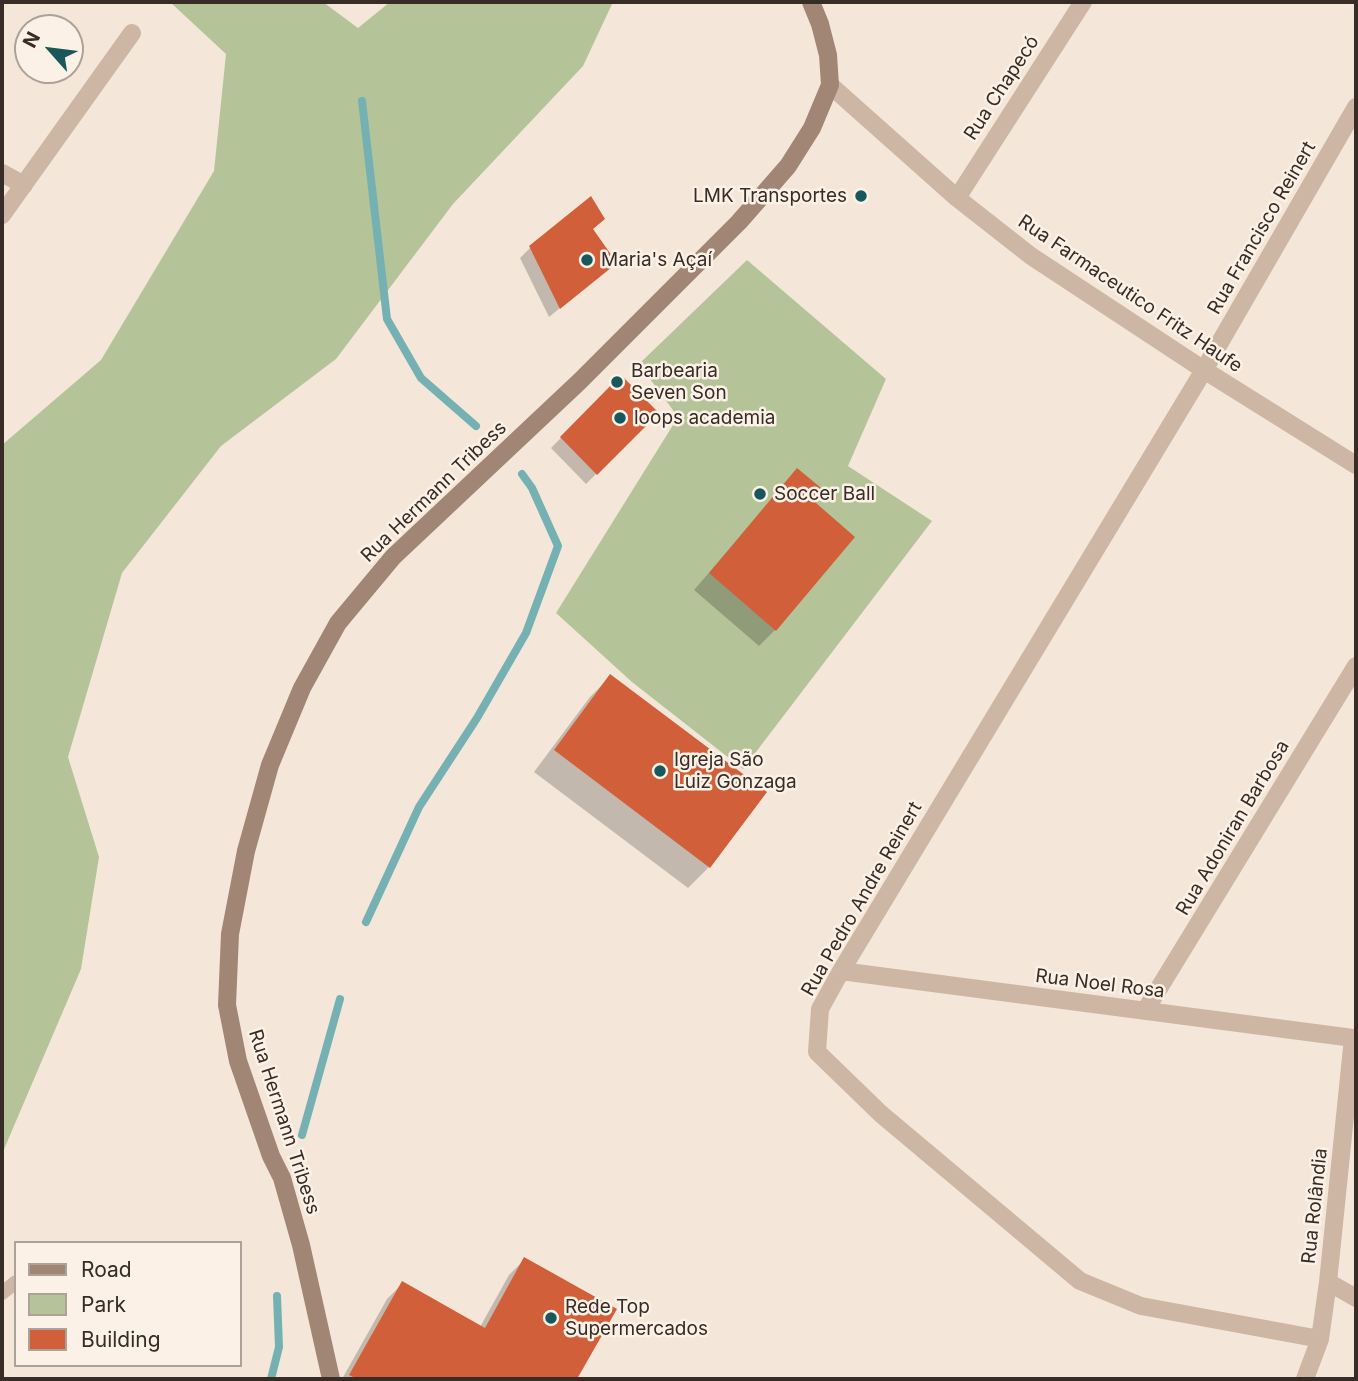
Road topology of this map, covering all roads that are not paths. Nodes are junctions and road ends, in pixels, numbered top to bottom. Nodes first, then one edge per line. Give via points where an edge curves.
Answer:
1 (811, 2) edge
2 (1083, 2) edge
3 (132, 33) dead end
4 (830, 85) junction
5 (1356, 107) edge
6 (2, 173) edge
7 (23, 185) junction
8 (957, 198) junction
9 (2, 215) edge
10 (1204, 370) junction
11 (1356, 465) edge
12 (1356, 666) edge
13 (841, 971) junction
14 (1145, 1011) junction
15 (1354, 1038) edge
16 (1328, 1282) junction
17 (1356, 1298) edge
18 (1320, 1339) junction
19 (331, 1379) edge
20 (1305, 1379) edge

1 - 4 main road via 823,34
2 - 8 street, Rua Chapecó
3 - 7 street
4 - 8 street, Rua Farmaceutico Fritz Haufe
4 - 19 main road, Rua Hermann Tribess via 812,128 788,166 739,222 580,381 393,557 338,624 302,688 270,765 246,851 230,934 227,1005 238,1061 282,1178 301,1245
5 - 10 street, Rua Francisco Reinert
6 - 7 street
7 - 9 street
8 - 10 street, Rua Farmaceutico Fritz Haufe via 1031,256
10 - 11 street, Rua Farmaceutico Fritz Haufe
10 - 13 street, Rua Pedro Andre Reinert
12 - 14 street, Rua Adoniran Barbosa
13 - 14 street, Rua Noel Rosa
13 - 18 street, Rua Pedro Andre Reinert via 821,1009 817,1052 881,1114 1080,1281 1141,1306
14 - 15 street, Rua Noel Rosa
15 - 16 street, Rua Rolândia
16 - 17 street
16 - 18 street, Rua Rolândia
18 - 20 street, Rua Rolândia

